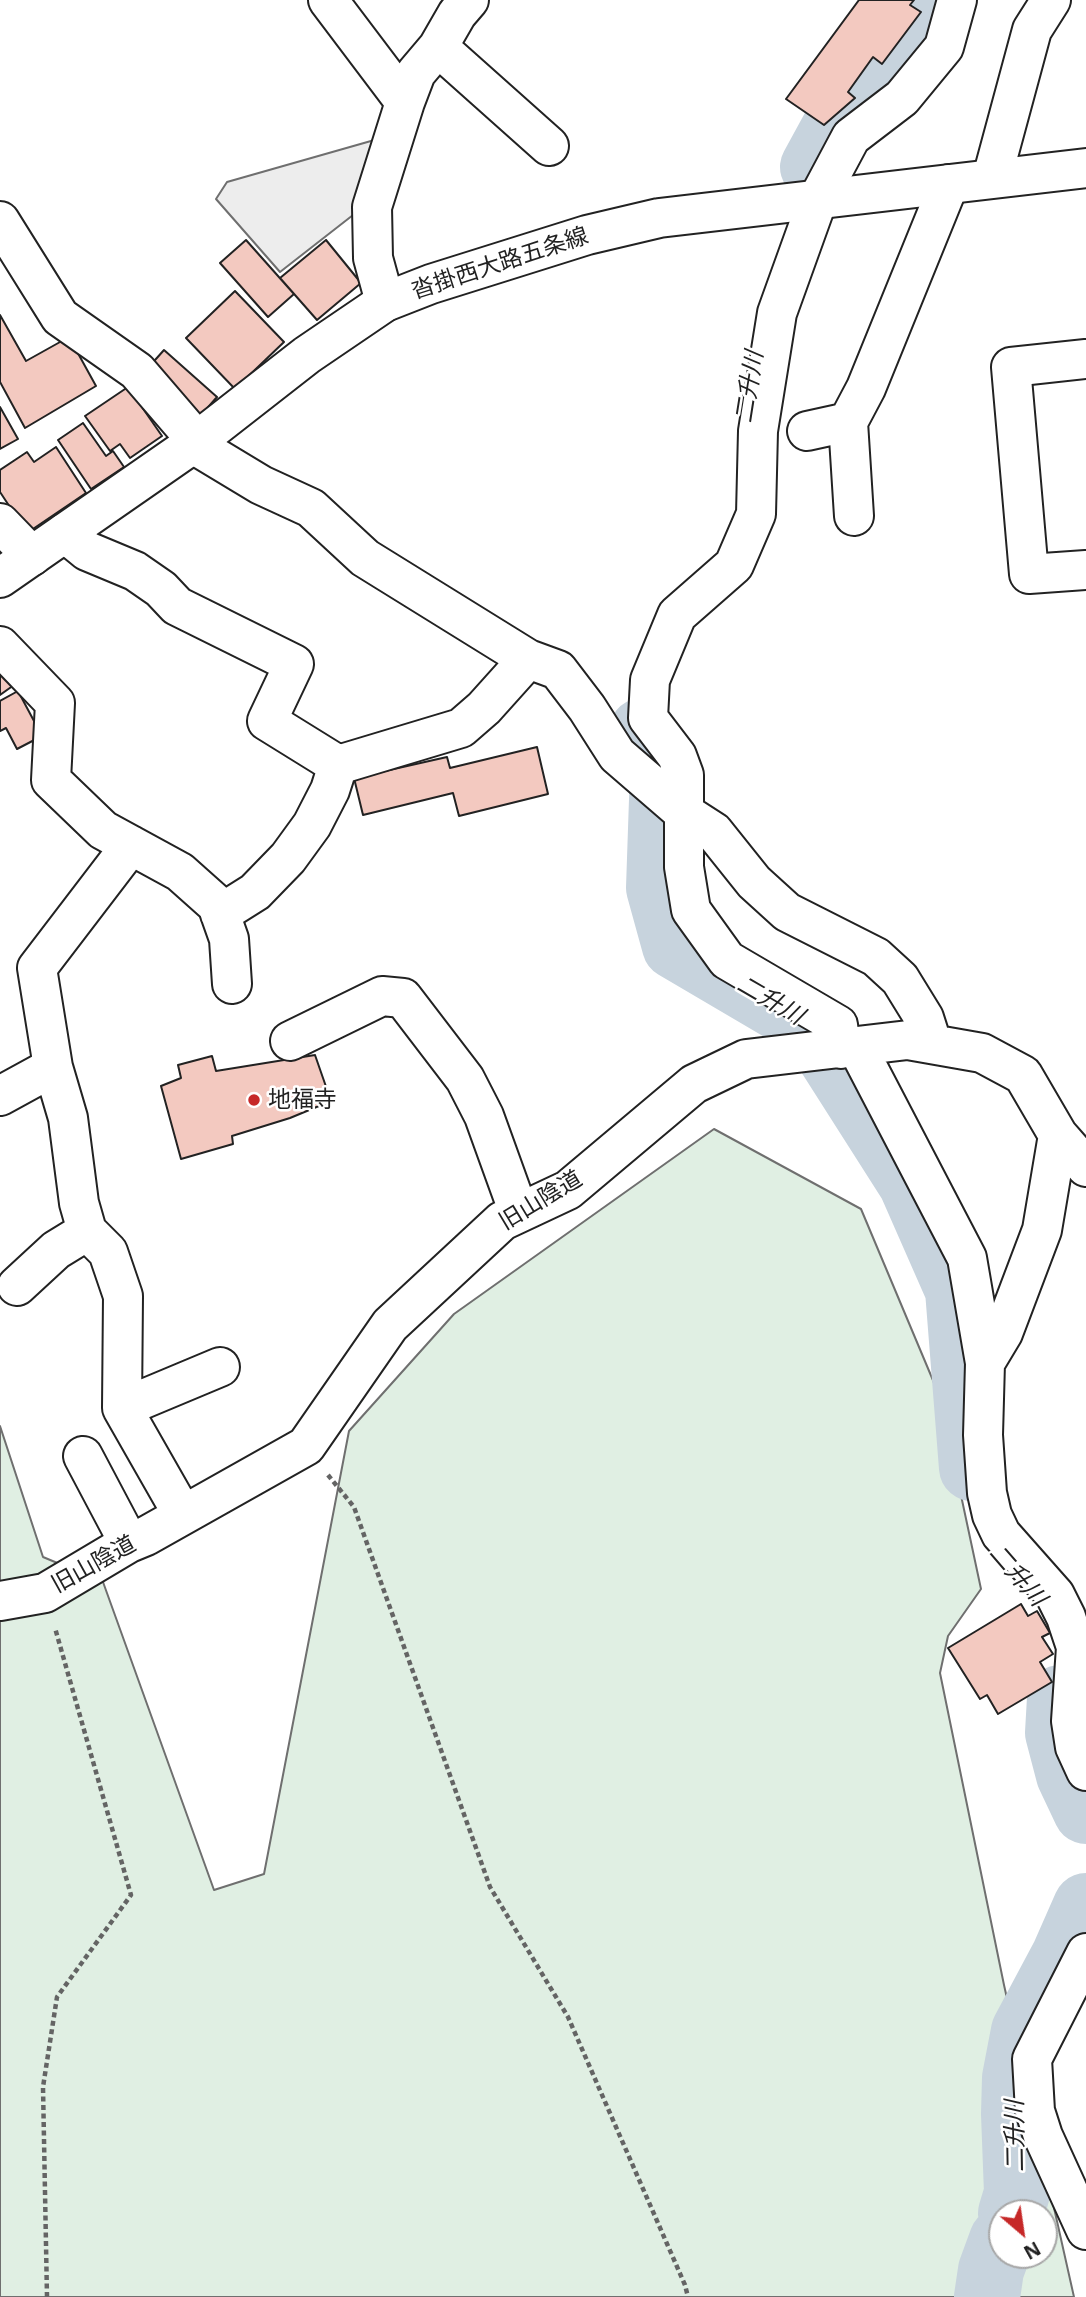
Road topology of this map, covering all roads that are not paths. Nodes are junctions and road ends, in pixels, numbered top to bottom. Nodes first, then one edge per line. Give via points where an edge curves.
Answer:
1 (328, 0) edge
2 (468, 0) edge
3 (957, 0) edge
4 (1051, 0) edge
5 (438, 47) junction
6 (405, 102) junction
7 (549, 146) dead end
8 (1086, 168) edge
9 (992, 178) junction
10 (949, 184) junction
11 (818, 199) junction
12 (0, 221) edge
13 (385, 302) junction
14 (1086, 359) edge
15 (849, 422) junction
16 (807, 431) dead end
17 (193, 444) junction
18 (854, 516) dead end
19 (0, 523) edge
20 (65, 533) junction
21 (32, 556) junction
22 (1086, 570) edge
23 (0, 578) edge
24 (0, 646) edge
25 (528, 659) junction
26 (338, 765) junction
27 (683, 811) junction
28 (131, 845) junction
29 (220, 914) junction
30 (232, 984) dead end
31 (290, 1041) dead end
32 (932, 1043) junction
33 (849, 1048) junction
34 (53, 1067) junction
35 (0, 1096) edge
36 (1058, 1135) junction
37 (1086, 1167) edge
38 (519, 1213) junction
39 (87, 1231) junction
40 (17, 1286) dead end
41 (985, 1363) junction
42 (220, 1367) dead end
43 (122, 1408) junction
44 (83, 1456) dead end
45 (183, 1515) junction
46 (129, 1543) junction
47 (0, 1601) edge
48 (1086, 1771) edge
49 (1086, 1952) edge
50 (1086, 2230) edge

1 - 6 street
2 - 5 street
3 - 11 street via 944,47 902,98 851,137
4 - 9 street via 1032,30
5 - 6 street via 416,73
5 - 7 street
6 - 13 street via 372,207 373,258
8 - 9 street, 沓掛西大路五条線
9 - 10 street, 沓掛西大路五条線
10 - 11 street, 沓掛西大路五条線
10 - 15 street
11 - 13 street, 沓掛西大路五条線 via 659,218 587,236
11 - 27 street via 777,313 758,431 757,514 734,565 677,615 650,680 648,718 677,757 684,775
12 - 17 street via 60,317 137,371 186,428
13 - 17 street, 沓掛西大路五条線 via 307,355
14 - 22 street via 1011,367 1029,574
15 - 16 street
15 - 18 street
17 - 20 street, 沓掛西大路五条線
17 - 25 street via 261,485 311,508 365,558
19 - 21 street
20 - 21 street, 沓掛西大路五条線
20 - 26 street via 87,551 135,571 177,606 294,664 267,721
21 - 23 street, 沓掛西大路五条線
24 - 28 street via 55,703 51,780 103,830
25 - 26 street via 461,728
25 - 27 street via 558,670 617,755
26 - 29 street via 312,825 288,858 255,892
27 - 32 street via 714,832 754,882 787,912 876,957 892,971 925,1018
27 - 33 street via 684,867 691,910 708,935 727,960 838,1025
28 - 29 street via 180,872
28 - 34 street via 37,968
29 - 30 street via 229,939
31 - 38 street via 382,996 403,998 465,1079 484,1116
32 - 33 street, 旧山陰道 via 908,1040
32 - 36 street, 旧山陰道 via 982,1053 1023,1075
33 - 38 street, 旧山陰道 via 746,1059 694,1084 568,1190
33 - 41 street via 967,1258
34 - 35 street
34 - 39 street via 68,1118
36 - 37 street, 旧山陰道
36 - 41 street via 1042,1230 1003,1333
38 - 45 street, 旧山陰道 via 502,1221 390,1325 306,1446
39 - 40 street via 56,1250
39 - 43 street via 108,1252 123,1296
41 - 48 street via 984,1435 992,1515 1001,1534 1055,1595 1066,1616 1076,1647 1071,1721 1075,1747
42 - 43 street
43 - 45 street
44 - 46 street
45 - 46 street, 旧山陰道
46 - 47 street, 旧山陰道 via 45,1593
49 - 50 street via 1032,2059 1035,2110 1043,2136

